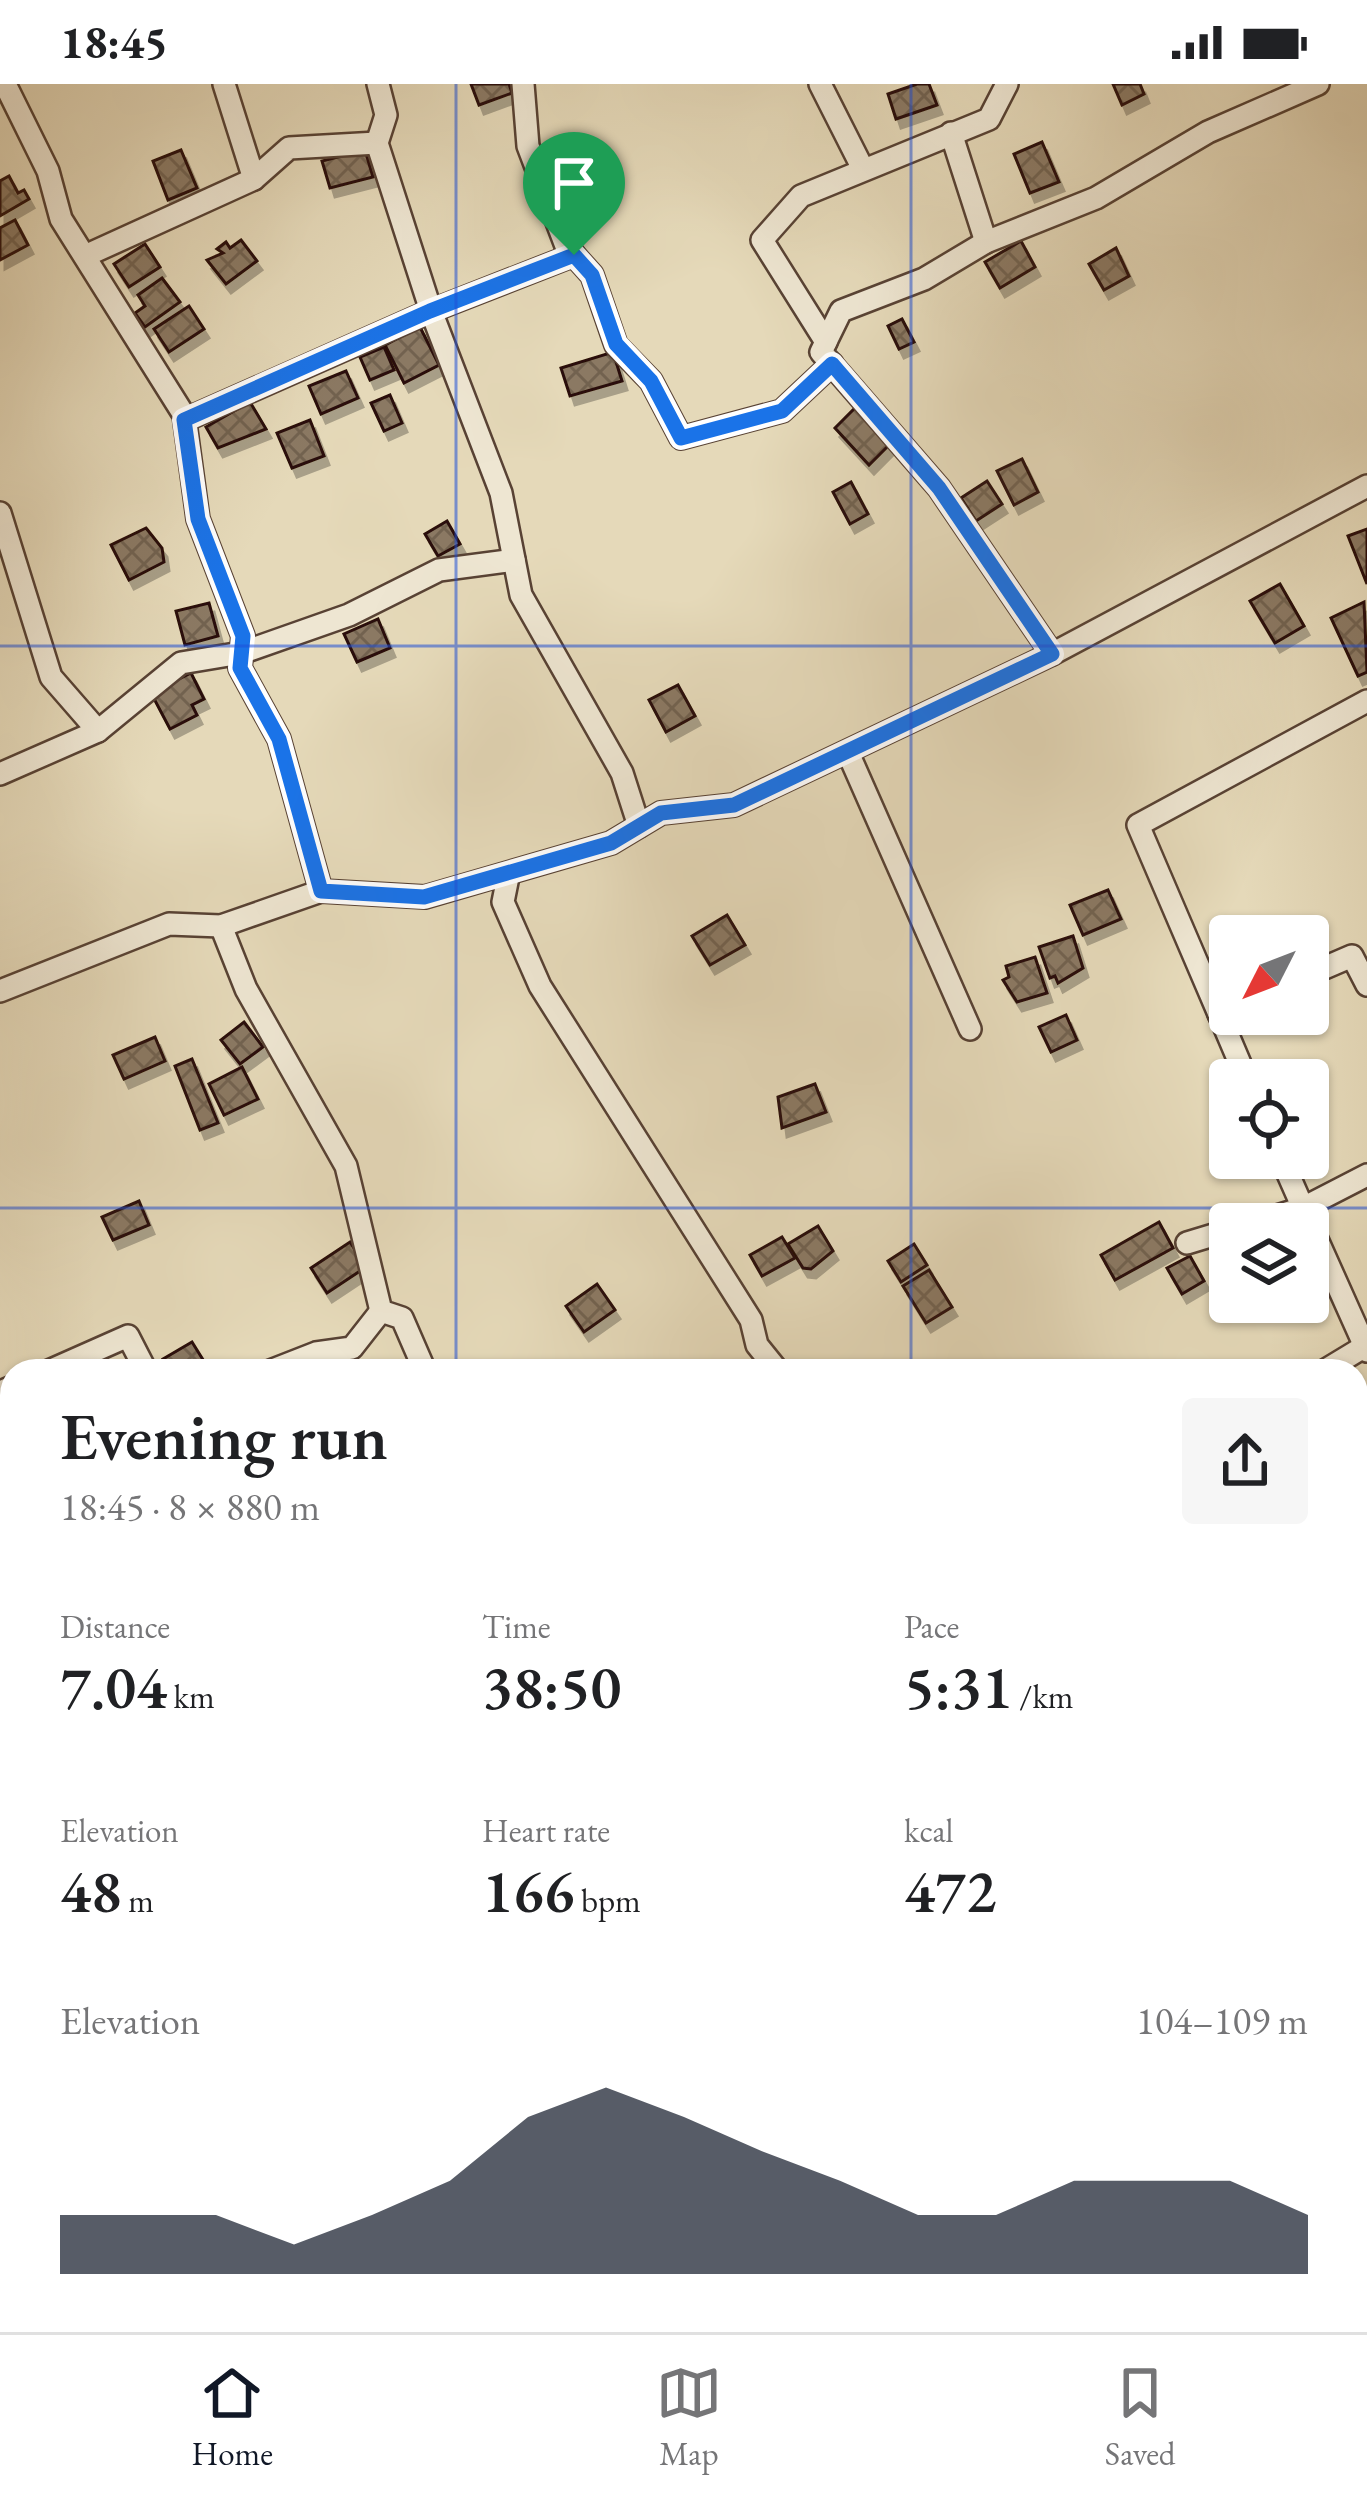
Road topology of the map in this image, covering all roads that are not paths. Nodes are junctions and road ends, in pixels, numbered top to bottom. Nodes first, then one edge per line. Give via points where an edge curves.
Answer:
1 (4, 84) edge
2 (224, 84) edge
3 (378, 84) edge
4 (524, 84) edge
5 (820, 84) edge
6 (1007, 84) edge
7 (1318, 84) edge
8 (951, 133) junction
9 (377, 143) junction
10 (863, 169) junction
11 (254, 179) junction
12 (986, 242) junction
13 (87, 255) junction
14 (574, 255) junction
15 (430, 311) junction
16 (829, 353) junction
17 (184, 420) junction
18 (1367, 486) edge
19 (0, 513) edge
20 (514, 560) junction
21 (242, 652) junction
22 (1052, 654) junction
23 (1367, 701) edge
24 (98, 730) junction
25 (849, 755) junction
26 (0, 774) edge
27 (639, 826) junction
28 (508, 877) junction
29 (321, 891) junction
30 (221, 926) junction
31 (1359, 952) edge
32 (1329, 966) edge
33 (1209, 979) edge
34 (1367, 985) edge
35 (0, 991) edge
36 (970, 1029) dead end
37 (1367, 1175) edge
38 (1313, 1203) edge
39 (1209, 1236) edge
40 (1187, 1243) dead end
41 (1329, 1266) edge
42 (380, 1311) junction
43 (1366, 1348) edge
44 (76, 1359) edge
45 (140, 1359) edge
46 (301, 1359) edge
47 (420, 1359) edge
48 (768, 1359) edge

1 - 13 street via 49,171 61,219
2 - 11 street
3 - 9 street via 386,115
4 - 14 street via 528,146
5 - 10 street
6 - 8 street via 989,118
7 - 12 street via 1208,132 1096,198
8 - 10 street
8 - 12 street
9 - 11 street via 290,148
9 - 15 street
10 - 16 street via 801,196 761,240
11 - 13 street
12 - 16 street via 924,279 841,311
13 - 17 street
14 - 15 street
14 - 16 street via 592,275 616,344 651,381 681,438 782,411
15 - 17 street
15 - 20 street via 501,494
16 - 22 street via 939,488
17 - 21 street via 198,519
18 - 22 street
19 - 24 street via 51,677
20 - 21 street via 439,571 349,615
20 - 27 street via 521,595 622,772
21 - 24 street via 182,663
21 - 29 street via 240,668 279,739
22 - 25 street
23 - 33 street via 1138,825
24 - 26 street
25 - 27 street via 734,805 661,813
25 - 36 street
27 - 28 street
28 - 29 street via 424,897
28 - 48 street via 503,902 540,986
29 - 30 street
30 - 35 street via 169,923
30 - 42 street via 246,989 346,1166
31 - 32 street
31 - 34 street
37 - 38 street
39 - 40 street
41 - 43 street
42 - 46 street via 352,1348
42 - 47 street via 402,1318
44 - 45 street via 128,1336

